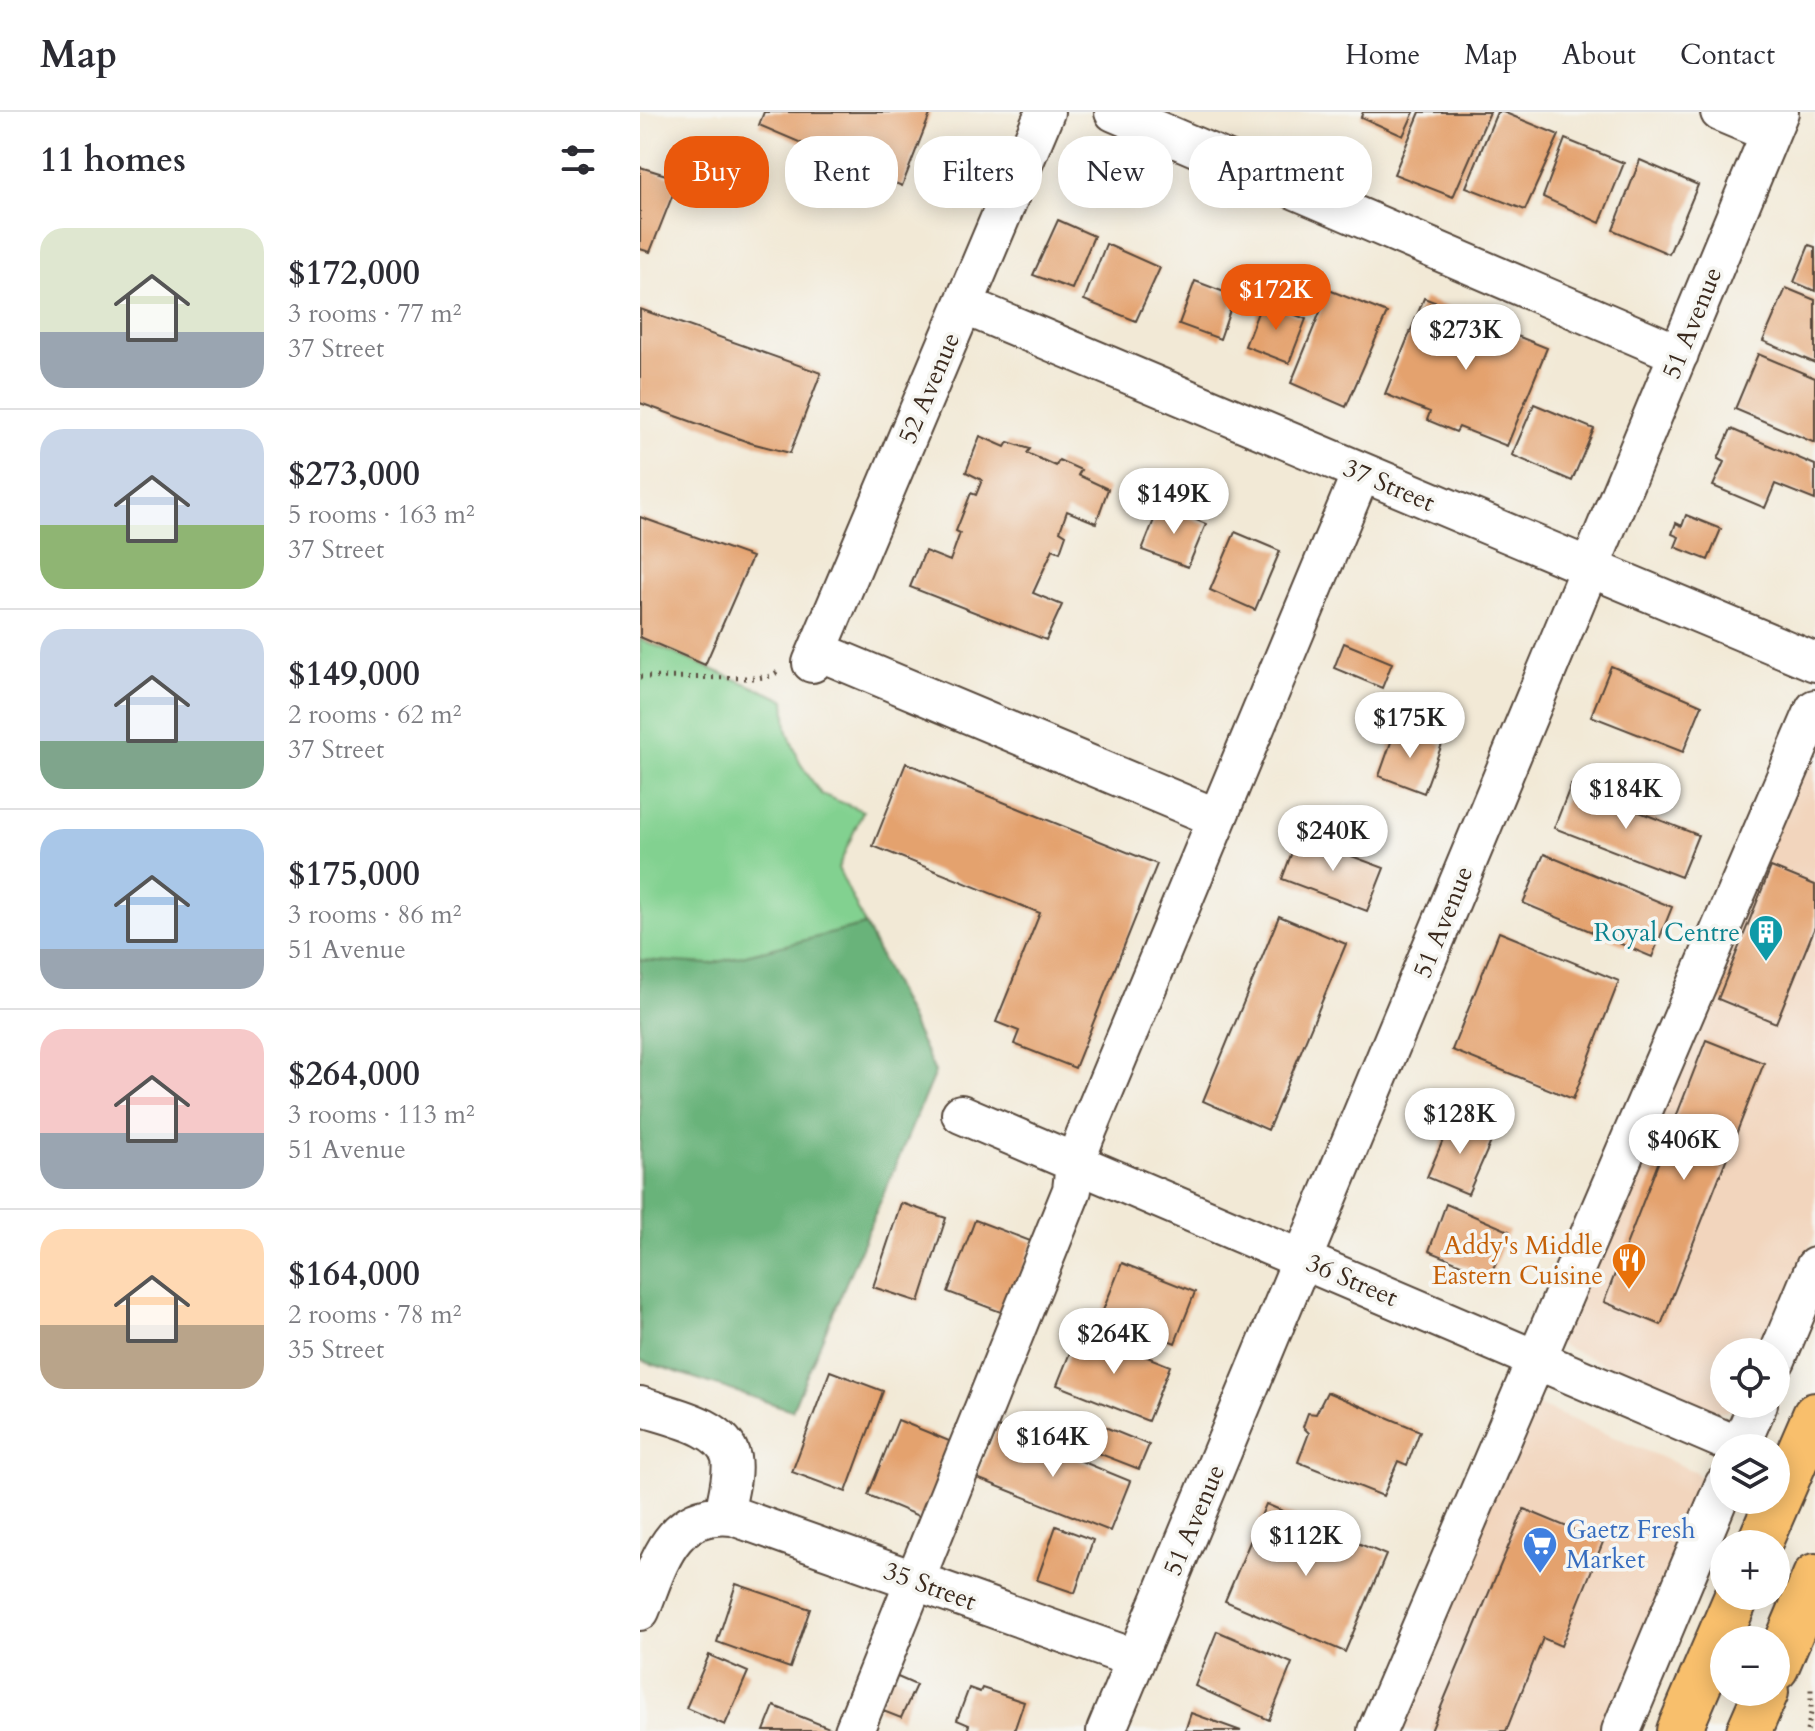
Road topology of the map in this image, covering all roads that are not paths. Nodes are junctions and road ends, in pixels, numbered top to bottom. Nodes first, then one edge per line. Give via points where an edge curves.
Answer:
1 (1045, 112) edge
2 (1114, 112) edge
3 (1720, 112) edge
4 (1775, 122) edge
5 (964, 305) junction
6 (1679, 354) junction
7 (1361, 473) junction
8 (1589, 567) junction
9 (1815, 662) edge
10 (1815, 709) edge
11 (1217, 818) junction
12 (961, 1114) dead end
13 (1075, 1163) junction
14 (1303, 1259) junction
15 (1815, 1267) edge
16 (1785, 1338) edge
17 (1536, 1359) junction
18 (640, 1406) edge
19 (1815, 1415) edge
20 (1710, 1435) edge
21 (1794, 1470) edge
22 (1712, 1514) edge
23 (724, 1515) junction
24 (1766, 1530) edge
25 (1815, 1576) edge
26 (914, 1580) junction
27 (1731, 1610) edge
28 (640, 1611) edge
29 (1136, 1659) junction
30 (1795, 1673) edge
31 (1760, 1706) edge
32 (854, 1731) edge
33 (1106, 1731) edge
34 (1377, 1731) edge
35 (1621, 1731) edge
36 (1679, 1731) edge
37 (1749, 1731) edge

1 - 5 street, 52 Avenue
2 - 6 street
3 - 4 street
4 - 6 street, 51 Avenue
5 - 7 street, 37 Street
5 - 11 street, 52 Avenue via 815,657
6 - 8 street, 51 Avenue
7 - 8 street, 37 Street
7 - 11 street
8 - 9 street, 37 Street
8 - 14 street, 51 Avenue
10 - 17 street
11 - 13 street
12 - 13 street, 36 Street
13 - 14 street, 36 Street
13 - 26 street via 1072,1190
14 - 17 street, 36 Street
14 - 29 street, 51 Avenue
15 - 16 street
17 - 20 street, 36 Street
17 - 34 street
18 - 23 street via 714,1432 725,1443 731,1460
19 - 21 main road
21 - 24 main road
22 - 35 street
23 - 26 street, 35 Street
23 - 28 street via 700,1519 673,1538
25 - 30 main road
26 - 29 street, 35 Street
26 - 32 street
27 - 36 main road
29 - 33 street, 51 Avenue
31 - 37 main road

